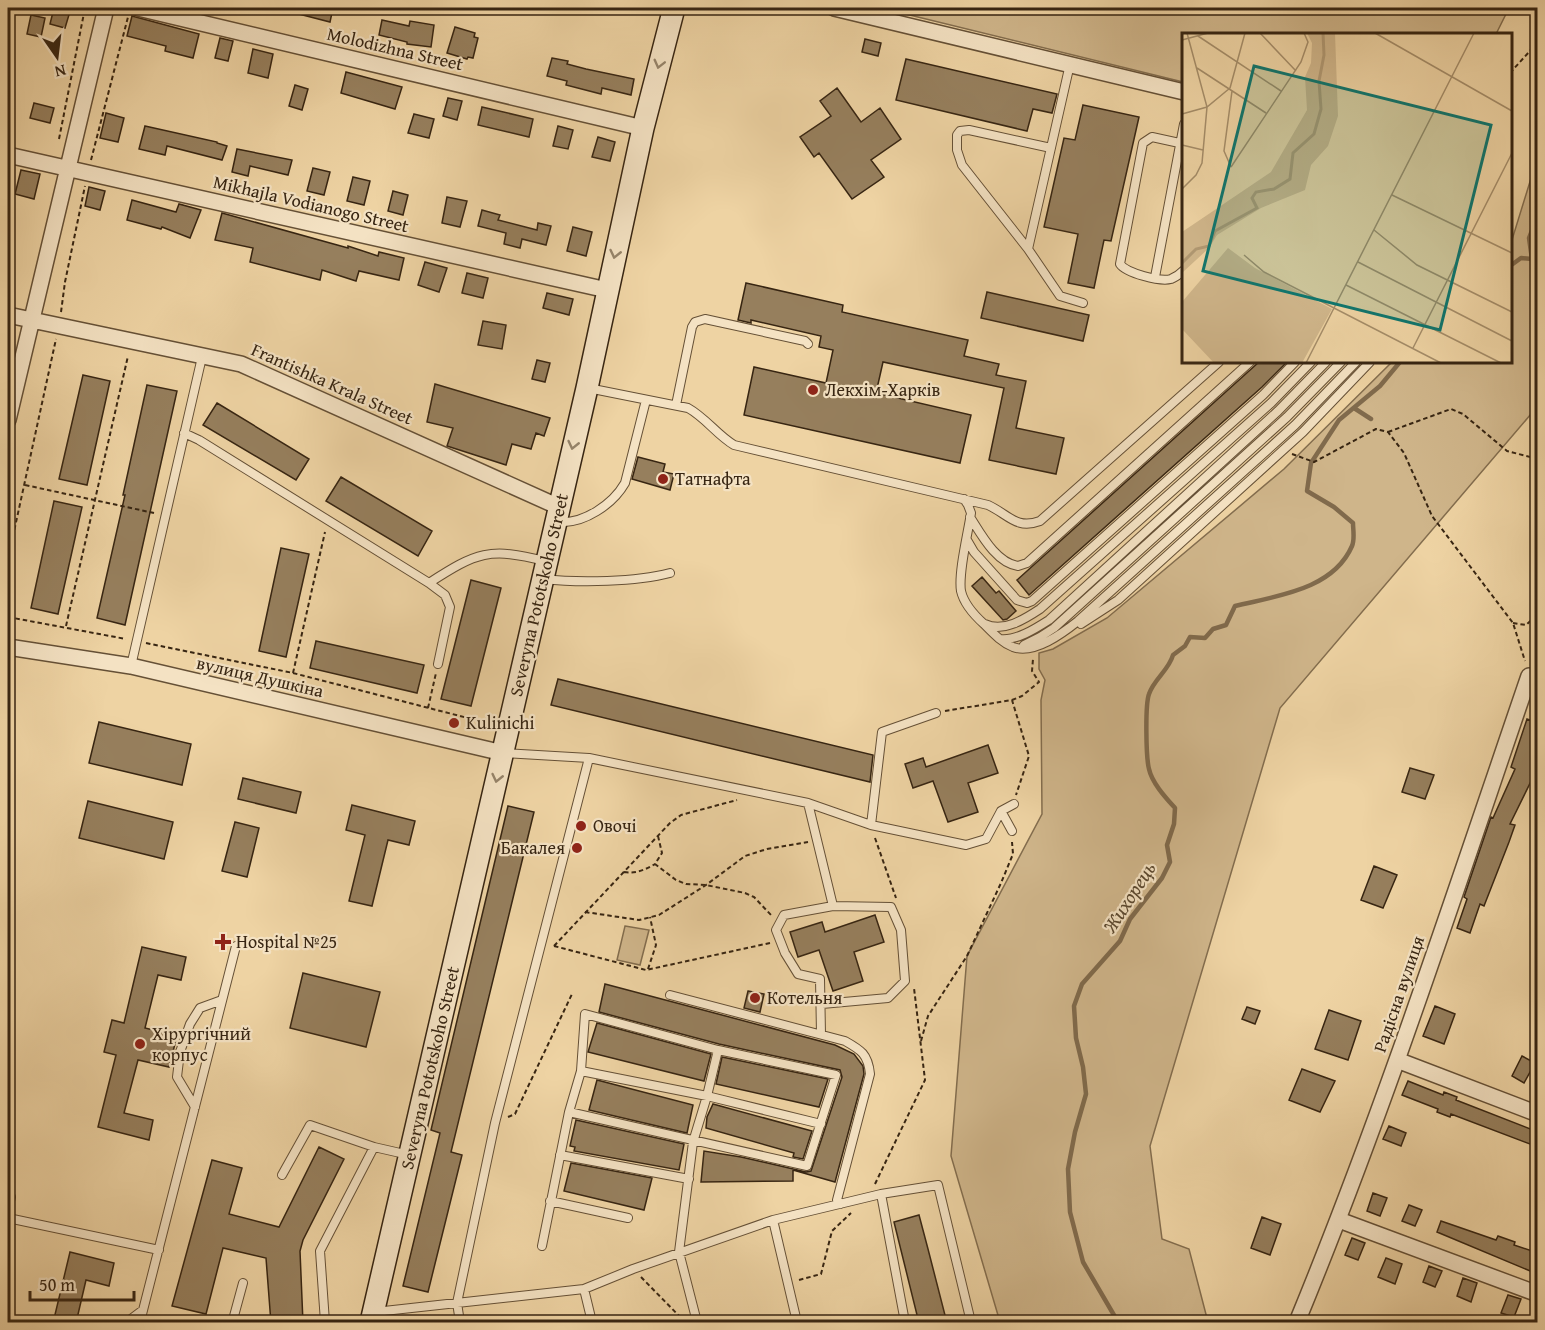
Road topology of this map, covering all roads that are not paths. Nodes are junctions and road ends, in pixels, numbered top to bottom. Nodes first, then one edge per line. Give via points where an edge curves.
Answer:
1 (106, 8) edge
2 (138, 8) edge
3 (674, 8) edge
4 (834, 8) edge
5 (1070, 63) junction
6 (1182, 91) edge
7 (643, 128) junction
8 (1182, 143) edge
9 (1051, 148) junction
10 (8, 155) edge
11 (68, 170) junction
12 (1028, 249) junction
13 (1182, 272) edge
14 (1155, 277) junction
15 (607, 290) junction
16 (1083, 303) dead end
17 (8, 315) edge
18 (30, 320) junction
19 (808, 344) dead end
20 (202, 357) junction
21 (1218, 363) edge
22 (1249, 363) edge
23 (1294, 363) edge
24 (1310, 363) edge
25 (1325, 363) edge
26 (1340, 363) edge
27 (1355, 363) edge
28 (1369, 363) edge
29 (587, 388) junction
30 (646, 400) junction
31 (676, 405) junction
32 (8, 420) edge
33 (184, 433) junction
34 (963, 498) junction
35 (557, 514) junction
36 (970, 517) junction
37 (967, 540) junction
38 (545, 570) junction
39 (670, 573) dead end
40 (429, 583) junction
41 (983, 624) junction
42 (1058, 636) junction
43 (998, 639) junction
44 (8, 647) edge
45 (1014, 648) junction
46 (438, 664) road end
47 (131, 666) junction
48 (1533, 681) edge
49 (936, 713) road end
50 (503, 753) junction
51 (589, 758) junction
52 (808, 804) junction
53 (1014, 804) road end
54 (1001, 811) junction
55 (871, 825) junction
56 (1012, 831) road end
57 (833, 906) junction
58 (236, 946) dead end
59 (670, 995) dead end
60 (222, 1000) junction
61 (822, 1004) junction
62 (821, 1035) junction
63 (718, 1050) junction
64 (1397, 1060) junction
65 (581, 1071) junction
66 (707, 1096) junction
67 (195, 1107) junction
68 (569, 1112) junction
69 (1538, 1114) edge
70 (821, 1125) junction
71 (693, 1142) junction
72 (374, 1147) junction
73 (410, 1155) junction
74 (560, 1155) junction
75 (282, 1175) dead end
76 (688, 1179) junction
77 (881, 1194) junction
78 (11, 1197) dead end
79 (550, 1201) junction
80 (841, 1204) junction
81 (8, 1210) edge
82 (8, 1218) edge
83 (628, 1218) dead end
84 (773, 1220) junction
85 (1339, 1220) junction
86 (542, 1246) dead end
87 (159, 1250) junction
88 (679, 1252) junction
89 (243, 1283) dead end
90 (584, 1289) junction
91 (1538, 1294) edge
92 (457, 1303) junction
93 (143, 1310) junction
94 (373, 1318) edge
95 (127, 1323) edge
96 (140, 1323) edge
97 (237, 1323) edge
98 (325, 1323) edge
99 (460, 1323) edge
100 (592, 1323) edge
101 (697, 1323) edge
102 (797, 1323) edge
103 (906, 1323) edge
104 (971, 1323) edge
105 (1297, 1323) edge

1 - 11 street
2 - 7 street, Molodizhna Street
3 -> 7 street, Severyna Pototskoho Street
4 - 5 street
5 - 6 street
5 - 9 lane
7 -> 15 street, Severyna Pototskoho Street
8 - 14 lane
8 - 14 lane via 1152,137 1143,143 1120,256 1123,269
9 - 12 lane
9 - 12 lane via 969,130 957,135 962,165
10 - 11 street, Mikhajla Vodianogo Street
11 - 15 street, Mikhajla Vodianogo Street
11 - 18 street
12 - 16 lane via 1060,296
13 - 14 lane via 1172,279
15 - 29 street, Severyna Pototskoho Street
17 - 18 street, Frantishka Krala Street
18 - 20 street, Frantishka Krala Street
18 - 32 street
19 - 31 lane via 705,319 695,322
20 - 33 lane
20 - 35 street, Frantishka Krala Street via 240,364
21 - 34 lane via 1040,521 1019,524 995,508
22 - 36 lane via 1027,563 1018,566 1004,562
23 - 37 lane via 1032,601 1017,600
24 - 41 lane via 1271,403 1040,609 1008,626
25 - 43 lane via 1278,411 1049,620 1010,639
26 - 45 lane via 1287,417 1054,628
27 - 42 lane via 1286,433
28 - 42 lane via 1303,432 1118,600
29 - 30 lane
29 -> 35 street, Severyna Pototskoho Street
30 - 31 lane
30 - 35 lane via 621,490 592,514 567,522
31 - 34 lane via 699,414 734,445
33 - 40 lane
33 - 47 lane
34 - 36 lane
35 - 38 street, Severyna Pototskoho Street
36 - 37 lane
37 - 41 lane via 961,589
38 - 39 lane via 563,581 652,578
38 - 40 lane via 516,554 488,554 472,558
38 - 50 street, Severyna Pototskoho Street
40 - 46 lane via 445,595 450,607
41 - 43 lane
42 - 45 lane via 1023,649
43 - 45 lane
44 - 47 street, вулиця Душкіна
47 - 50 street, вулиця Душкіна
48 - 64 street, Радісна вулиця
49 - 55 lane via 882,732
50 - 51 lane
50 -> 73 street, Severyna Pototskoho Street
51 - 52 lane
51 - 92 lane via 495,1123
52 - 55 lane
52 - 57 lane
53 - 54 lane
54 - 55 lane via 986,839 966,845
54 - 56 lane
57 - 61 lane via 784,915 776,930 798,974 820,979
57 - 61 lane via 891,907 901,930 904,981 888,998
58 - 60 lane
59 - 62 lane
60 - 67 lane
60 - 67 lane via 200,1008 180,1052 177,1077
61 - 62 lane
62 - 80 lane via 845,1041 863,1052 869,1065 869,1085 837,1200
63 - 65 lane via 585,1014
63 - 66 lane
63 - 70 lane via 836,1075
64 - 69 street
64 - 85 street, Радісна вулиця
65 - 66 lane
65 - 68 lane
66 - 70 lane
66 - 71 lane
67 - 87 lane
68 - 71 lane
68 - 74 lane
70 - 71 lane via 807,1166
71 - 76 lane
72 - 73 lane
72 - 75 lane via 310,1125
72 - 98 lane via 320,1251
73 - 94 street, Severyna Pototskoho Street
74 - 76 lane
74 - 79 lane
76 - 88 lane
77 - 80 lane
77 - 103 lane
77 - 104 lane via 938,1185
78 - 81 lane
79 - 83 lane
79 - 86 lane
80 - 84 lane
82 - 87 lane
84 - 88 lane
84 - 102 lane
85 - 91 street
85 - 105 street, Радісна вулиця
87 - 93 lane
88 - 90 lane
88 - 101 lane
89 - 97 lane via 234,1316
90 - 92 lane
90 - 100 lane
92 - 94 lane
92 - 99 lane
93 - 95 lane
93 - 96 lane

